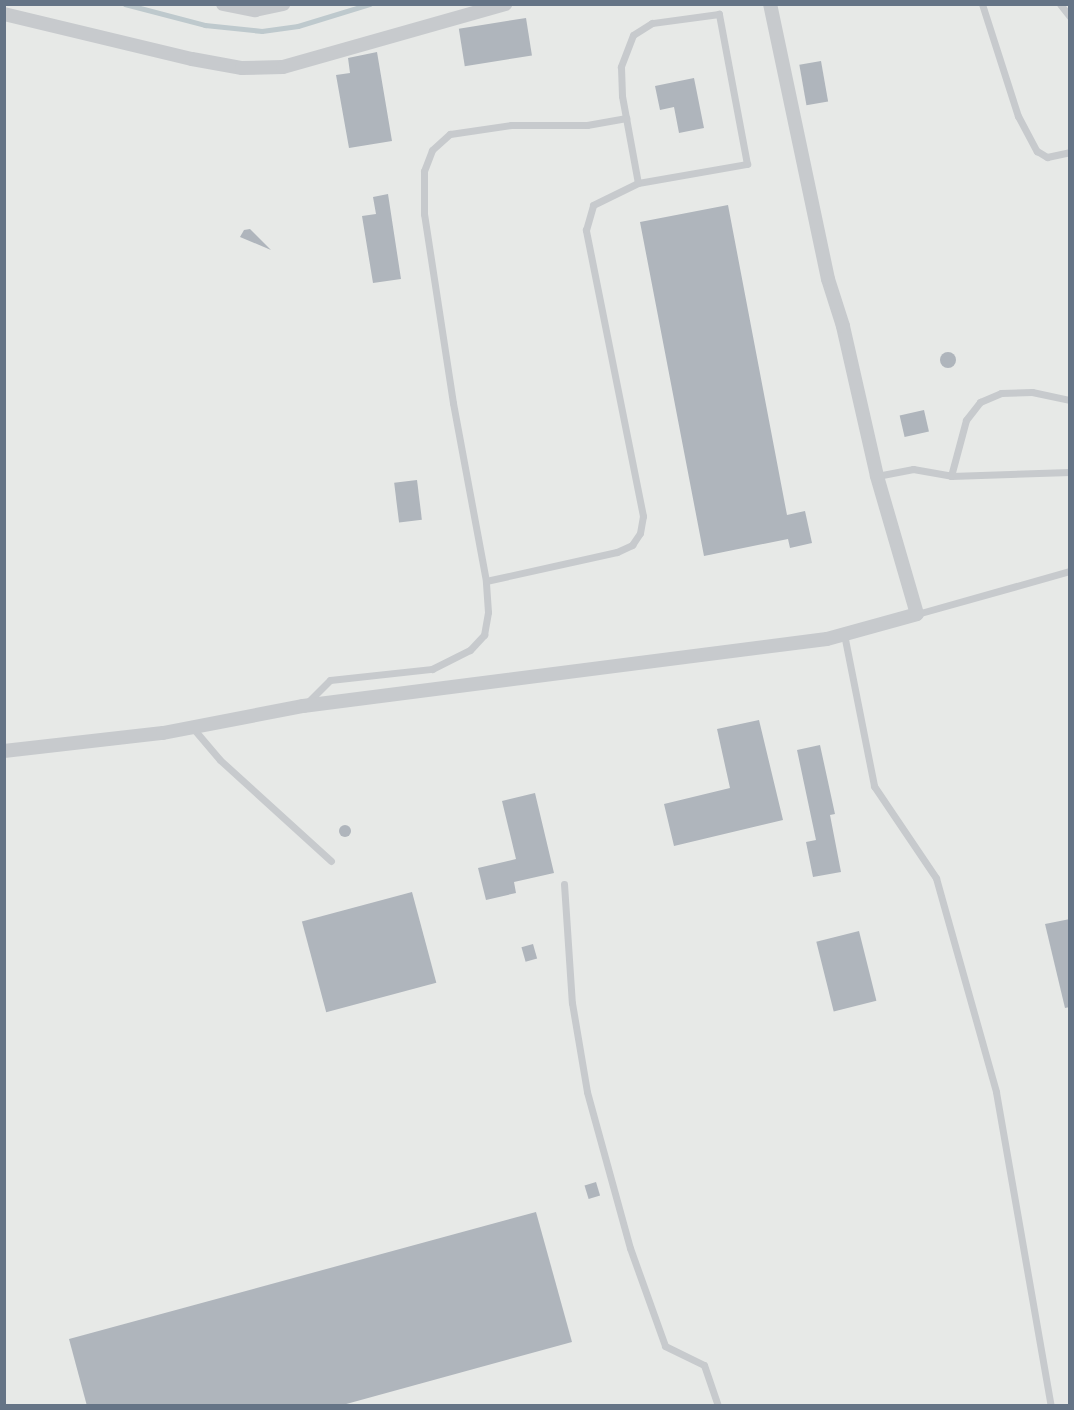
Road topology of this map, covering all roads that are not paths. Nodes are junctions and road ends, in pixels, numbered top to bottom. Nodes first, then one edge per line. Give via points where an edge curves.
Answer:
1 (223, 4) edge
2 (283, 4) edge
3 (505, 4) edge
4 (770, 4) edge
5 (982, 4) edge
6 (1060, 4) edge
7 (4, 14) edge
8 (1070, 17) edge
9 (626, 118) junction
10 (1070, 152) edge
11 (638, 183) junction
12 (1070, 400) edge
13 (1070, 472) edge
14 (877, 476) junction
15 (951, 476) junction
16 (1070, 571) edge
17 (486, 581) junction
18 (917, 614) junction
19 (844, 634) junction
20 (303, 706) junction
21 (192, 727) junction
22 (4, 751) edge
23 (331, 861) dead end
24 (564, 884) dead end
25 (718, 1406) edge
26 (1051, 1406) edge

1 - 2 street via 255,10
3 - 7 street via 283,67 242,68
4 - 14 street via 828,279 843,326
5 - 10 lane via 1018,116 1037,151 1047,157
6 - 8 lane
9 - 11 lane
9 - 11 lane via 621,68 633,35 652,23 719,15 747,164
9 - 17 lane via 586,125 511,125 450,134 432,150 424,171 424,214 449,380
11 - 17 lane via 593,205 586,230 643,516 640,533 632,545 617,552
12 - 15 lane via 1032,392 1001,393 980,402 966,420
13 - 15 lane
14 - 15 lane via 913,469
14 - 18 street
16 - 18 lane
17 - 20 lane via 488,612 484,635 470,650 432,669 330,680
18 - 19 street
19 - 20 street
19 - 26 lane via 874,786 936,878 996,1092
20 - 21 street
21 - 22 street
21 - 23 lane via 220,760
24 - 25 lane via 572,1003 587,1092 630,1248 665,1346 704,1365

